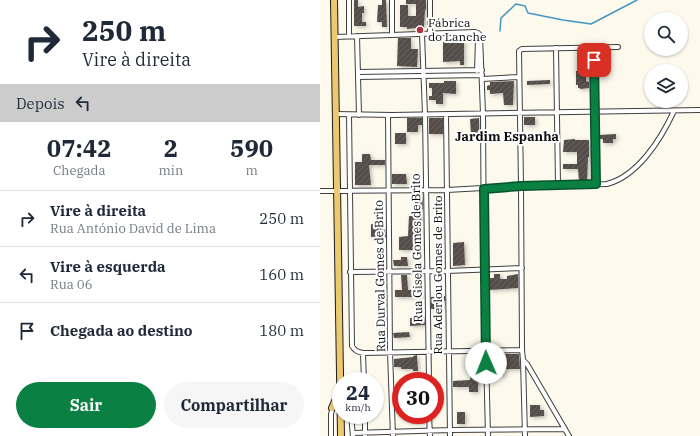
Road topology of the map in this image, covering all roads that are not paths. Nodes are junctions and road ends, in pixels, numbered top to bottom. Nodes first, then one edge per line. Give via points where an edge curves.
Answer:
1 (334, 0) edge
2 (349, 0) edge
3 (392, 0) edge
4 (430, 0) edge
5 (422, 34) junction
6 (430, 34) junction
7 (392, 35) junction
8 (349, 36) junction
9 (357, 36) junction
10 (335, 37) junction
11 (618, 47) dead end
12 (556, 48) junction
13 (594, 48) junction
14 (424, 70) junction
15 (358, 72) junction
16 (480, 74) junction
17 (424, 76) junction
18 (518, 77) junction
19 (358, 78) junction
20 (700, 110) edge
21 (520, 112) junction
22 (557, 112) junction
23 (595, 112) junction
24 (674, 112) junction
25 (336, 114) junction
26 (483, 114) junction
27 (349, 115) junction
28 (359, 115) junction
29 (388, 115) junction
30 (425, 115) junction
31 (446, 115) junction
32 (596, 184) junction
33 (558, 185) junction
34 (521, 186) junction
35 (484, 189) junction
36 (338, 190) junction
37 (350, 190) junction
38 (388, 190) junction
39 (426, 190) junction
40 (447, 190) junction
41 (320, 191) edge
42 (522, 268) junction
43 (484, 270) junction
44 (427, 271) junction
45 (447, 271) junction
46 (350, 272) junction
47 (390, 272) junction
48 (486, 350) junction
49 (522, 350) junction
50 (449, 351) junction
51 (390, 352) junction
52 (429, 352) junction
53 (363, 353) junction
54 (523, 360) junction
55 (340, 372) edge
56 (364, 372) edge
57 (429, 372) edge
58 (332, 408) edge
59 (342, 424) edge
60 (352, 424) edge
61 (365, 424) edge
62 (429, 424) edge
63 (524, 429) junction
64 (563, 429) junction
65 (450, 430) junction
66 (488, 430) junction
67 (393, 434) edge
68 (430, 434) edge
69 (353, 435) edge
70 (365, 435) edge
71 (331, 436) edge
72 (342, 436) edge
73 (450, 436) edge
74 (488, 436) edge
75 (525, 436) edge
76 (561, 436) edge
77 (569, 436) edge

1 - 10 main road
2 - 8 street
3 - 7 street
4 - 6 street
5 - 6 street
5 - 7 street
5 - 14 street, Rua Gisela Gomes de Brito
6 - 16 street via 478,33 481,36
7 - 9 street
8 - 9 street
8 - 10 street
9 - 15 street
10 - 25 main road
11 - 13 street
12 - 13 street
12 - 18 street via 522,49 518,53
12 - 22 street
13 - 23 street
14 - 15 street
14 - 16 street
14 - 17 street, Rua Gisela Gomes de Brito
15 - 19 street
16 - 17 street
16 - 18 street
16 - 26 street
17 - 19 street
17 - 30 street, Rua Gisela Gomes de Brito
18 - 21 street
19 - 28 street
20 - 24 street
21 - 22 street
21 - 26 street
21 - 34 street
22 - 23 street
22 - 33 street
23 - 24 street
23 - 32 street
24 - 32 street via 659,140 641,161 620,180
25 - 27 street
25 - 36 main road
26 - 31 street
26 - 35 street
27 - 28 street
27 - 37 street
28 - 29 street
29 - 30 street
29 - 38 street, Rua Durval Gomes de Brito
30 - 31 street
30 - 39 street, Rua Gisela Gomes de Brito
31 - 40 street, Rua Aderlou Gomes de Brito
32 - 33 street
33 - 34 street
34 - 35 street
34 - 42 street
35 - 40 street
35 - 43 street
36 - 37 street
36 - 41 street
36 - 55 main road
37 - 38 street
37 - 46 street
38 - 39 street
38 - 47 street, Rua Durval Gomes de Brito
39 - 40 street
39 - 44 street, Rua Gisela Gomes de Brito
40 - 45 street, Rua Aderlou Gomes de Brito
42 - 43 street
42 - 49 street
43 - 45 street
43 - 48 street
44 - 45 street
44 - 47 street
44 - 52 street, Rua Gisela Gomes de Brito
45 - 50 street, Rua Aderlou Gomes de Brito
46 - 47 street
46 - 53 street via 352,346 356,351
47 - 51 street, Rua Durval Gomes de Brito
48 - 49 street
48 - 50 street
48 - 66 street
49 - 54 street
50 - 52 street
50 - 65 street, Rua Aderlou Gomes de Brito
51 - 52 street
51 - 53 street
51 - 67 street, Rua Durval Gomes de Brito
52 - 57 street, Rua Gisela Gomes de Brito
53 - 56 street
54 - 63 street
54 - 64 street
58 - 71 street
59 - 72 main road
60 - 69 street
61 - 70 street
62 - 68 street
63 - 64 street
63 - 66 street
63 - 75 street
64 - 76 street
64 - 77 street
65 - 66 street
65 - 68 street
65 - 73 street, Rua Aderlou Gomes de Brito
66 - 74 street
67 - 68 street
67 - 70 street
69 - 70 street

